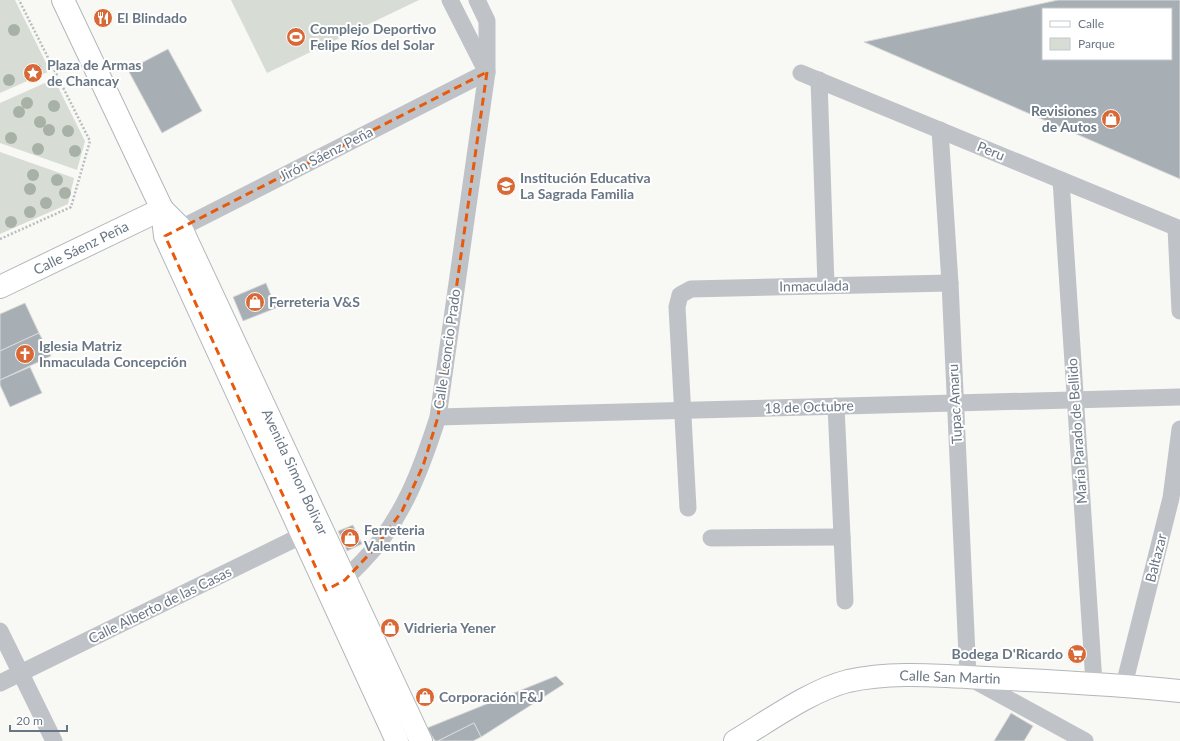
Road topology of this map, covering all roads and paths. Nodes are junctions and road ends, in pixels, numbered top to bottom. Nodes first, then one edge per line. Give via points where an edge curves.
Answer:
1 (19, 0) edge
2 (63, 0) edge
3 (450, 0) edge
4 (477, 0) edge
5 (486, 72) junction
6 (801, 73) dead end
7 (819, 80) junction
8 (940, 130) junction
9 (1061, 180) junction
10 (162, 209) junction
11 (1178, 228) edge
12 (173, 232) junction
13 (0, 239) edge
14 (950, 282) junction
15 (826, 285) junction
16 (0, 287) edge
17 (1180, 311) edge
18 (1180, 398) edge
19 (1075, 400) junction
20 (955, 403) junction
21 (836, 406) junction
22 (684, 411) junction
23 (438, 418) junction
24 (1180, 429) edge
25 (688, 508) dead end
26 (311, 532) junction
27 (842, 537) junction
28 (711, 538) dead end
29 (336, 585) junction
30 (845, 601) dead end
31 (0, 631) edge
32 (21, 673) junction
33 (968, 677) junction
34 (0, 683) edge
35 (1094, 683) junction
36 (1124, 685) junction
37 (1180, 691) edge
38 (1066, 736) edge
39 (54, 741) edge
40 (397, 741) edge
41 (421, 741) edge
42 (736, 741) edge
43 (1085, 741) edge

1 - 13 path via 90,141 71,207
2 - 10 street, Avenida Simon Bolivar
3 - 5 street
4 - 5 street, Calle Leoncio Prado via 487,21
5 - 12 street, Jirón Sáenz Peña
5 - 23 street, Calle Leoncio Prado
6 - 7 street, Peru
7 - 8 street, Peru
7 - 15 street
8 - 9 street, Peru
8 - 14 street, Tupac Amaru
9 - 11 street, Peru
9 - 19 street, María Parado de Bellido
10 - 12 street, Avenida Simon Bolivar
10 - 16 street, Calle Sáenz Peña
11 - 17 street
12 - 26 street, Avenida Simon Bolivar
14 - 15 street, Inmaculada
14 - 20 street, Tupac Amaru
15 - 22 street, Inmaculada via 691,289 680,295 677,307
18 - 19 street, 18 de Octubre
19 - 20 street, 18 de Octubre
19 - 35 street, María Parado de Bellido
20 - 21 street, 18 de Octubre
20 - 33 street, Tupac Amaru
21 - 22 street, 18 de Octubre
21 - 27 street
22 - 23 street, 18 de Octubre
22 - 25 street
23 - 29 street, Calle Leoncio Prado via 423,466 402,511 376,548
24 - 36 street, Baltazar via 1171,498
26 - 29 street, Avenida Simon Bolivar
26 - 32 street, Calle Alberto de las Casas
27 - 28 street
27 - 30 street
29 - 40 street, Avenida Simon Bolivar
29 - 41 street, Avenida Simon Bolivar
31 - 32 street
32 - 34 street, Calle Alberto de las Casas
32 - 39 street
33 - 35 street, Calle San Martin
33 - 38 street
33 - 42 street, Calle San Martin via 883,675 846,682 811,696
35 - 36 street, Calle San Martin
36 - 37 street, Calle San Martin
38 - 43 street

